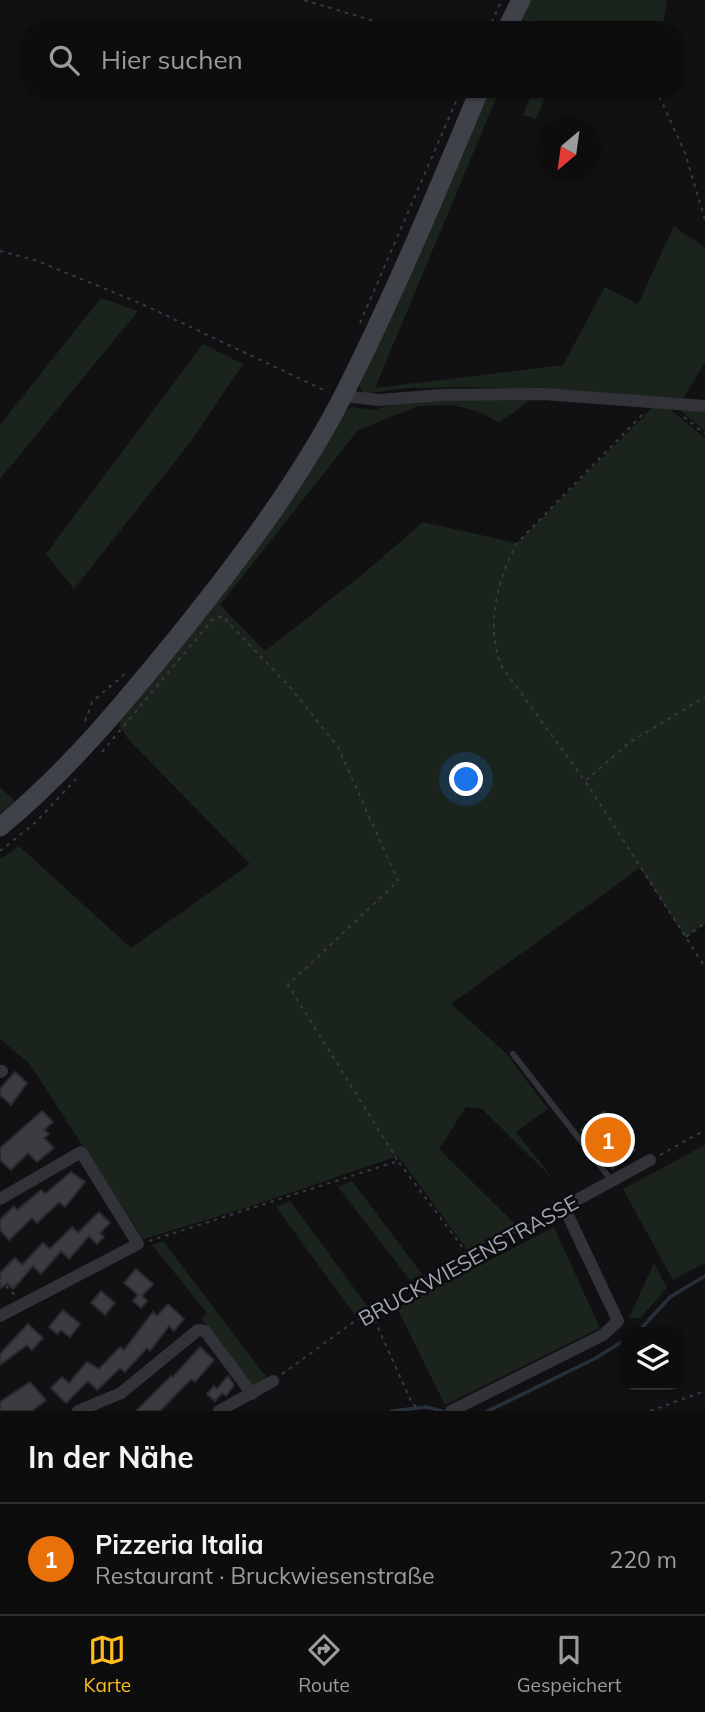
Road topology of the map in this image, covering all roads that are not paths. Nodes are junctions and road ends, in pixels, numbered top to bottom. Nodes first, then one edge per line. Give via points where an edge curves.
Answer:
1 (476, 98) edge
2 (342, 396) junction
3 (705, 406) edge
4 (0, 827) edge
5 (513, 1054) dead end
6 (650, 1160) road end
7 (612, 1181) junction
8 (0, 1199) edge
9 (0, 1316) edge
10 (273, 1381) road end
11 (252, 1394) junction
12 (78, 1411) edge
13 (219, 1411) edge
14 (451, 1411) edge

1 - 2 street
2 - 3 street via 379,400 543,394
2 - 4 street via 246,550 109,722 50,784
5 - 7 lane
6 - 7 street, BRUCKWIESENSTRASSE
7 - 14 street, BRUCKWIESENSTRASSE via 564,1207 618,1321 603,1335
8 - 9 street via 80,1152 138,1244
10 - 11 street
11 - 12 street via 205,1331 198,1330 121,1393
11 - 13 street

